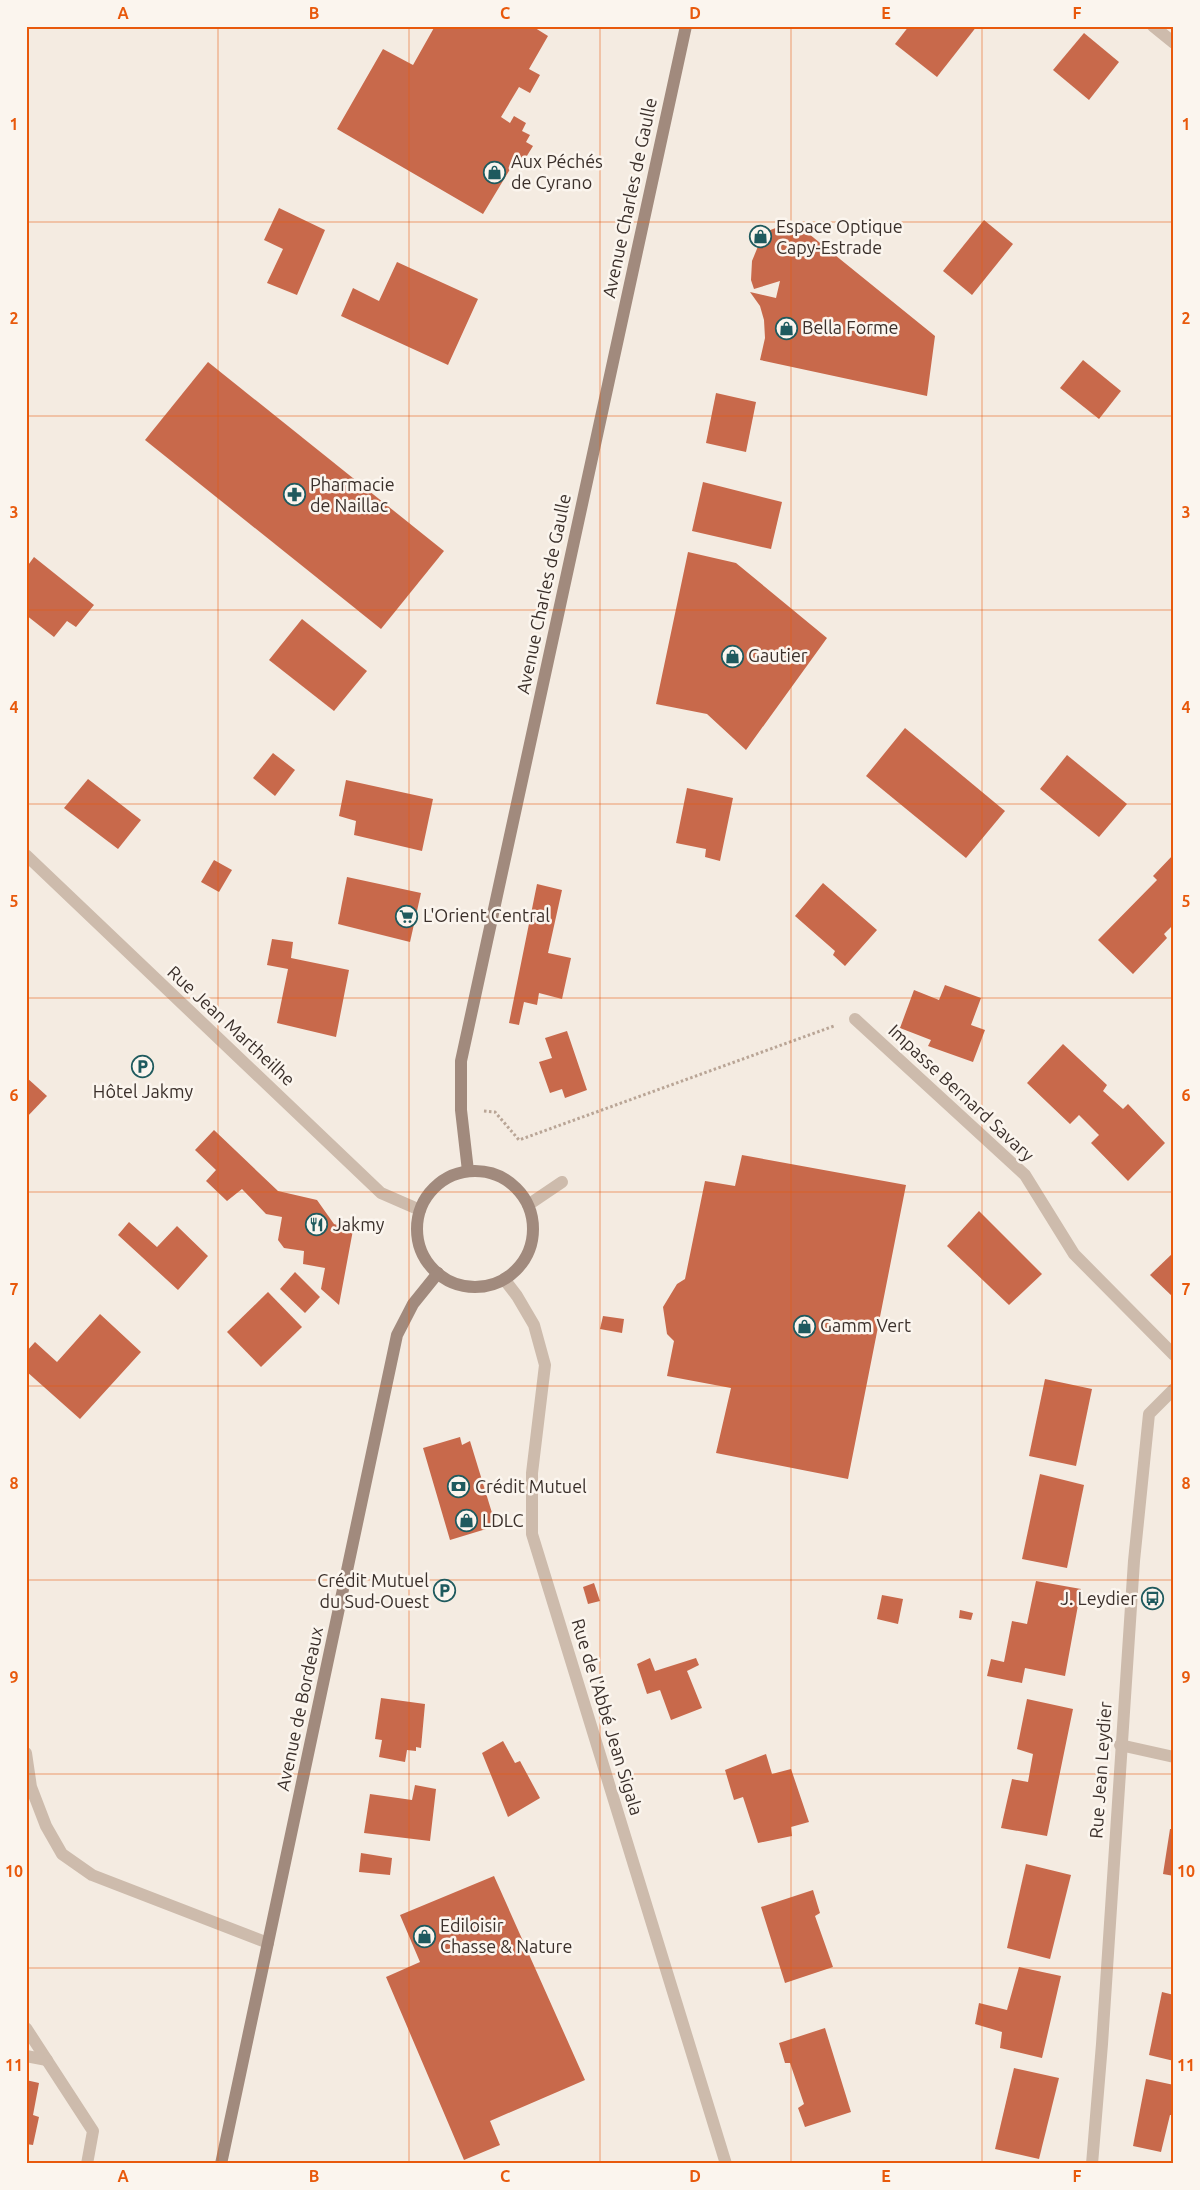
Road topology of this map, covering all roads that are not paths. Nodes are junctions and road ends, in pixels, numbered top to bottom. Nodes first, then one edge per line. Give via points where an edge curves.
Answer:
1 (686, 26) edge
2 (1153, 26) edge
3 (1174, 43) edge
4 (26, 855) edge
5 (855, 1019) road end
6 (468, 1171) junction
7 (562, 1182) dead end
8 (528, 1205) junction
9 (420, 1210) junction
10 (438, 1273) junction
11 (504, 1279) junction
12 (1174, 1355) edge
13 (1174, 1389) edge
14 (1120, 1745) junction
15 (26, 1752) edge
16 (1174, 1757) edge
17 (268, 1943) junction
18 (26, 2028) edge
19 (26, 2056) edge
20 (47, 2060) junction
21 (87, 2164) edge
22 (221, 2164) edge
23 (726, 2164) edge
24 (1092, 2164) edge

1 - 6 main road, Avenue Charles de Gaulle via 461,1061 461,1110
2 - 3 street
4 - 9 street, Rue Jean Martheilhe via 382,1192
5 - 12 street, Impasse Bernard Savary via 1025,1175 1074,1254
6 - 8 main road via 504,1178
6 - 9 main road via 452,1175 439,1184
7 - 8 street
8 - 11 main road via 533,1221 533,1238 528,1254
9 - 10 main road via 417,1227 420,1244
10 - 11 main road via 453,1282 470,1286 488,1285
10 - 17 main road, Avenue de Bordeaux via 413,1304 397,1335
11 - 23 street, Rue de l'Abbé Jean Sigala via 534,1325 544,1364 532,1473 532,1534
13 - 14 street, Rue Jean Leydier via 1149,1414
14 - 16 street
14 - 24 street, Rue Jean Leydier
15 - 17 street via 31,1787 46,1826 62,1854 92,1875
17 - 22 main road, Avenue de Bordeaux
18 - 20 street
19 - 20 street
20 - 21 street via 93,2131

